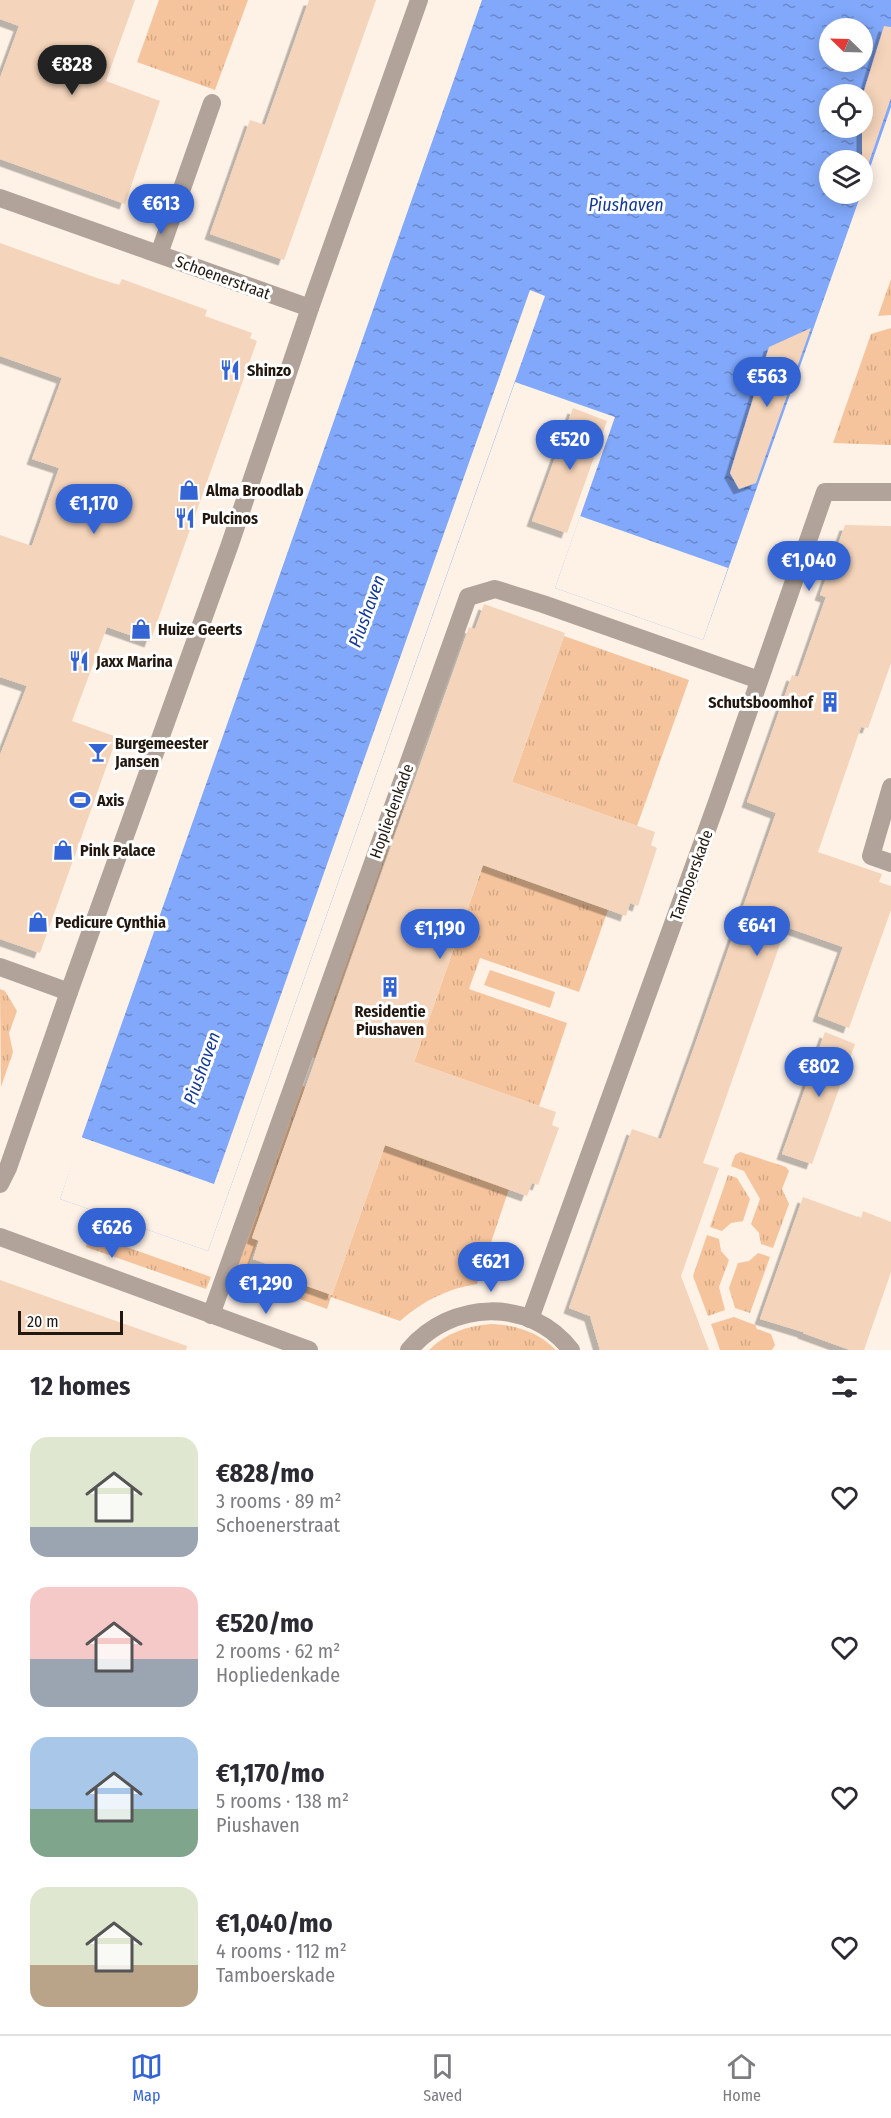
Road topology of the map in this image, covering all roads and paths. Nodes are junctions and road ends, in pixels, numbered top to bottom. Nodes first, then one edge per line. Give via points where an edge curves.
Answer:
1 (419, 0) edge
2 (212, 103) dead end
3 (0, 198) edge
4 (159, 254) junction
5 (310, 308) junction
6 (891, 492) edge
7 (759, 680) junction
8 (891, 787) edge
9 (891, 863) edge
10 (0, 967) edge
11 (69, 992) junction
12 (0, 1184) edge
13 (0, 1238) edge
14 (211, 1315) junction
15 (530, 1319) junction
16 (309, 1350) edge
17 (409, 1350) edge
18 (571, 1350) edge

1 - 5 street
2 - 4 street
3 - 4 street, Schoenerstraat
4 - 5 street, Schoenerstraat
5 - 11 street
6 - 7 street, Tamboerskade via 825,492
7 - 14 street, Hopliedenkade via 495,589 468,597
7 - 15 street, Tamboerskade
8 - 9 street via 871,856
10 - 11 street
11 - 12 street via 9,1168
13 - 14 street
14 - 16 street
15 - 17 street via 491,1311 462,1315 436,1326
15 - 18 street via 556,1334

